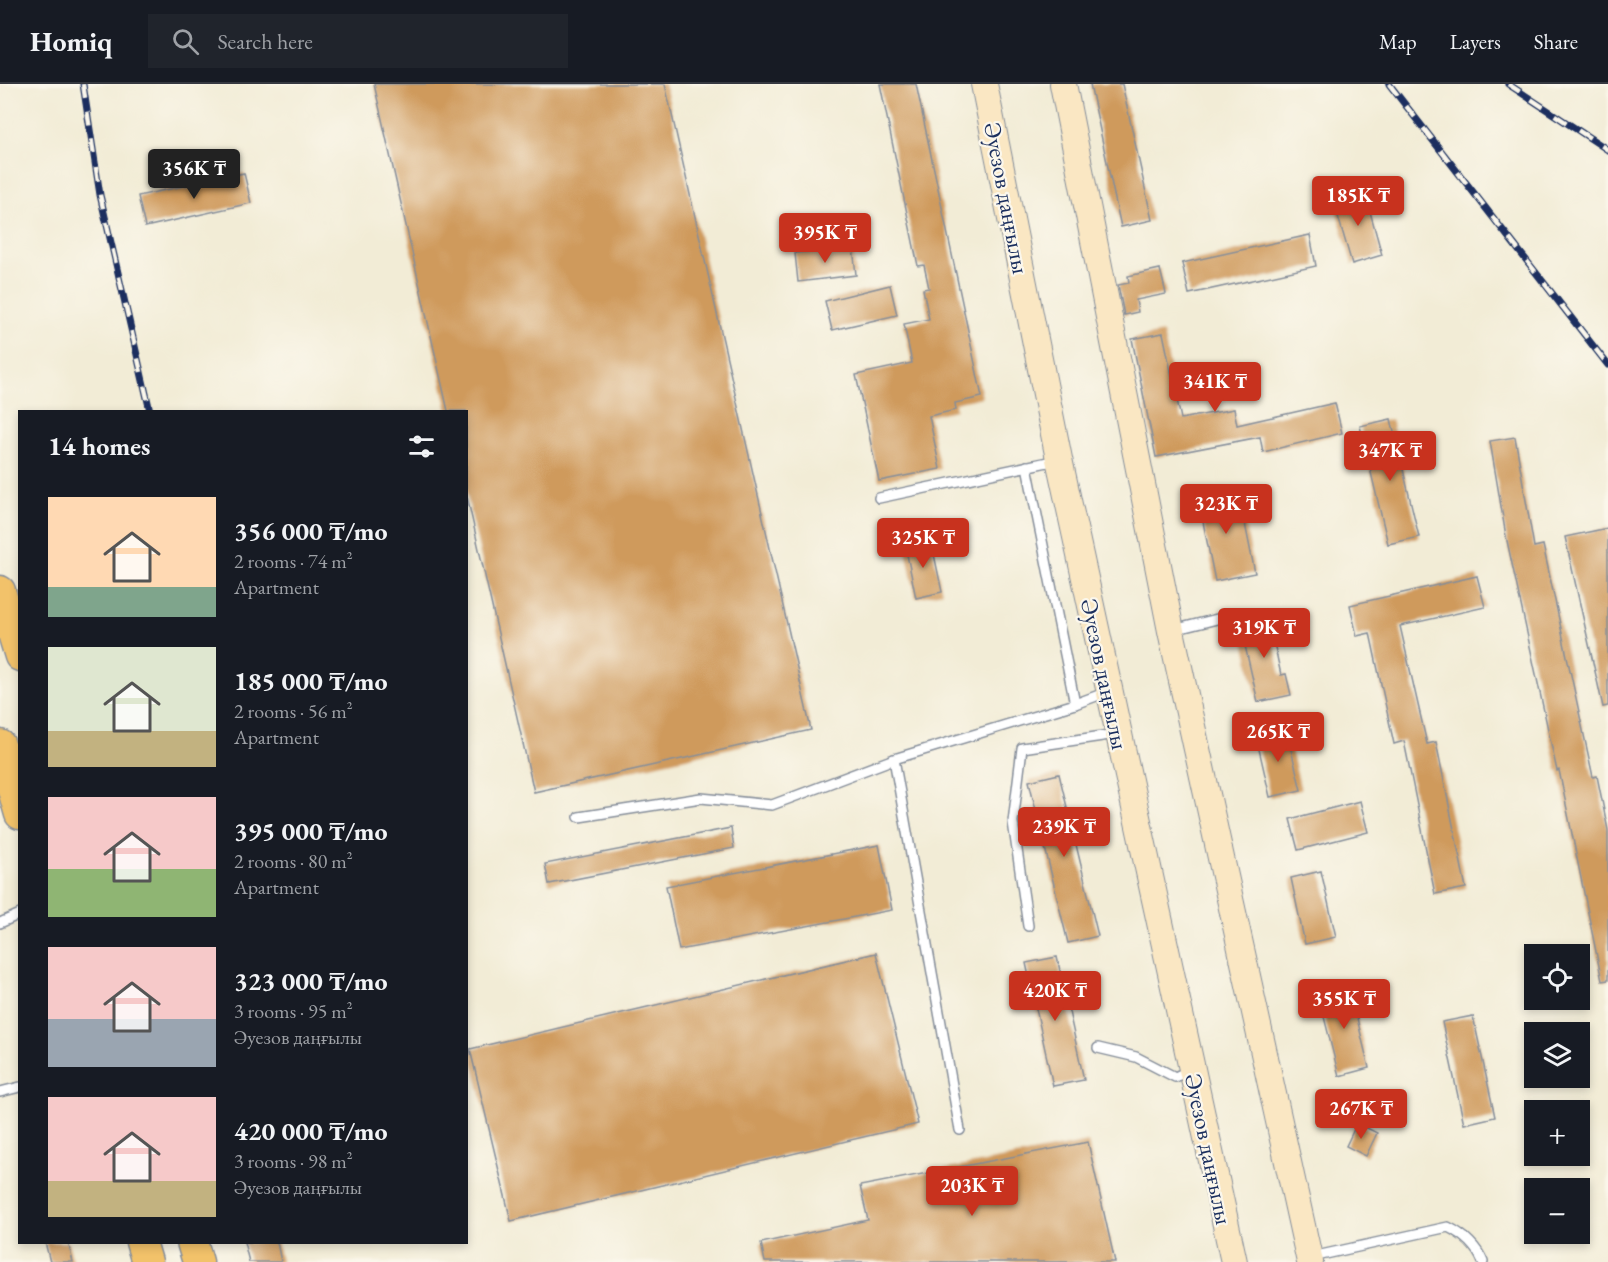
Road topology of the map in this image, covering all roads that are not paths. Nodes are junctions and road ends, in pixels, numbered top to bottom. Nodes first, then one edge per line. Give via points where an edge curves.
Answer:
1 (984, 84) edge
2 (1063, 84) edge
3 (1059, 459) junction
4 (1027, 466) junction
5 (879, 498) dead end
6 (0, 591) edge
7 (1233, 615) dead end
8 (1171, 631) junction
9 (18, 650) edge
10 (1109, 691) junction
11 (1075, 704) junction
12 (1118, 734) junction
13 (0, 745) edge
14 (894, 759) junction
15 (18, 807) edge
16 (579, 818) dead end
17 (18, 915) edge
18 (0, 923) edge
19 (1028, 926) dead end
20 (1098, 1048) dead end
21 (1192, 1069) junction
22 (18, 1088) edge
23 (0, 1092) edge
24 (960, 1130) dead end
25 (142, 1244) edge
26 (193, 1244) edge
27 (1310, 1260) edge
28 (147, 1262) edge
29 (198, 1262) edge
30 (1234, 1262) edge
31 (1483, 1262) edge

1 - 3 main road, Әуезов даңғылы
2 - 8 main road
3 - 4 lane
3 - 10 main road, Әуезов даңғылы
4 - 5 lane
4 - 11 lane
6 - 9 highway
7 - 8 lane
8 - 27 main road
10 - 11 lane
10 - 12 main road, Әуезов даңғылы
11 - 14 lane
12 - 19 lane via 1022,748 1013,822
12 - 21 main road, Әуезов даңғылы
13 - 15 highway
14 - 16 lane via 772,805 701,798
14 - 24 lane
17 - 18 lane
20 - 21 lane via 1136,1057 1175,1077
21 - 30 main road, Әуезов даңғылы
22 - 23 lane
25 - 28 highway
26 - 29 highway
27 - 31 lane via 1448,1227 1462,1234

